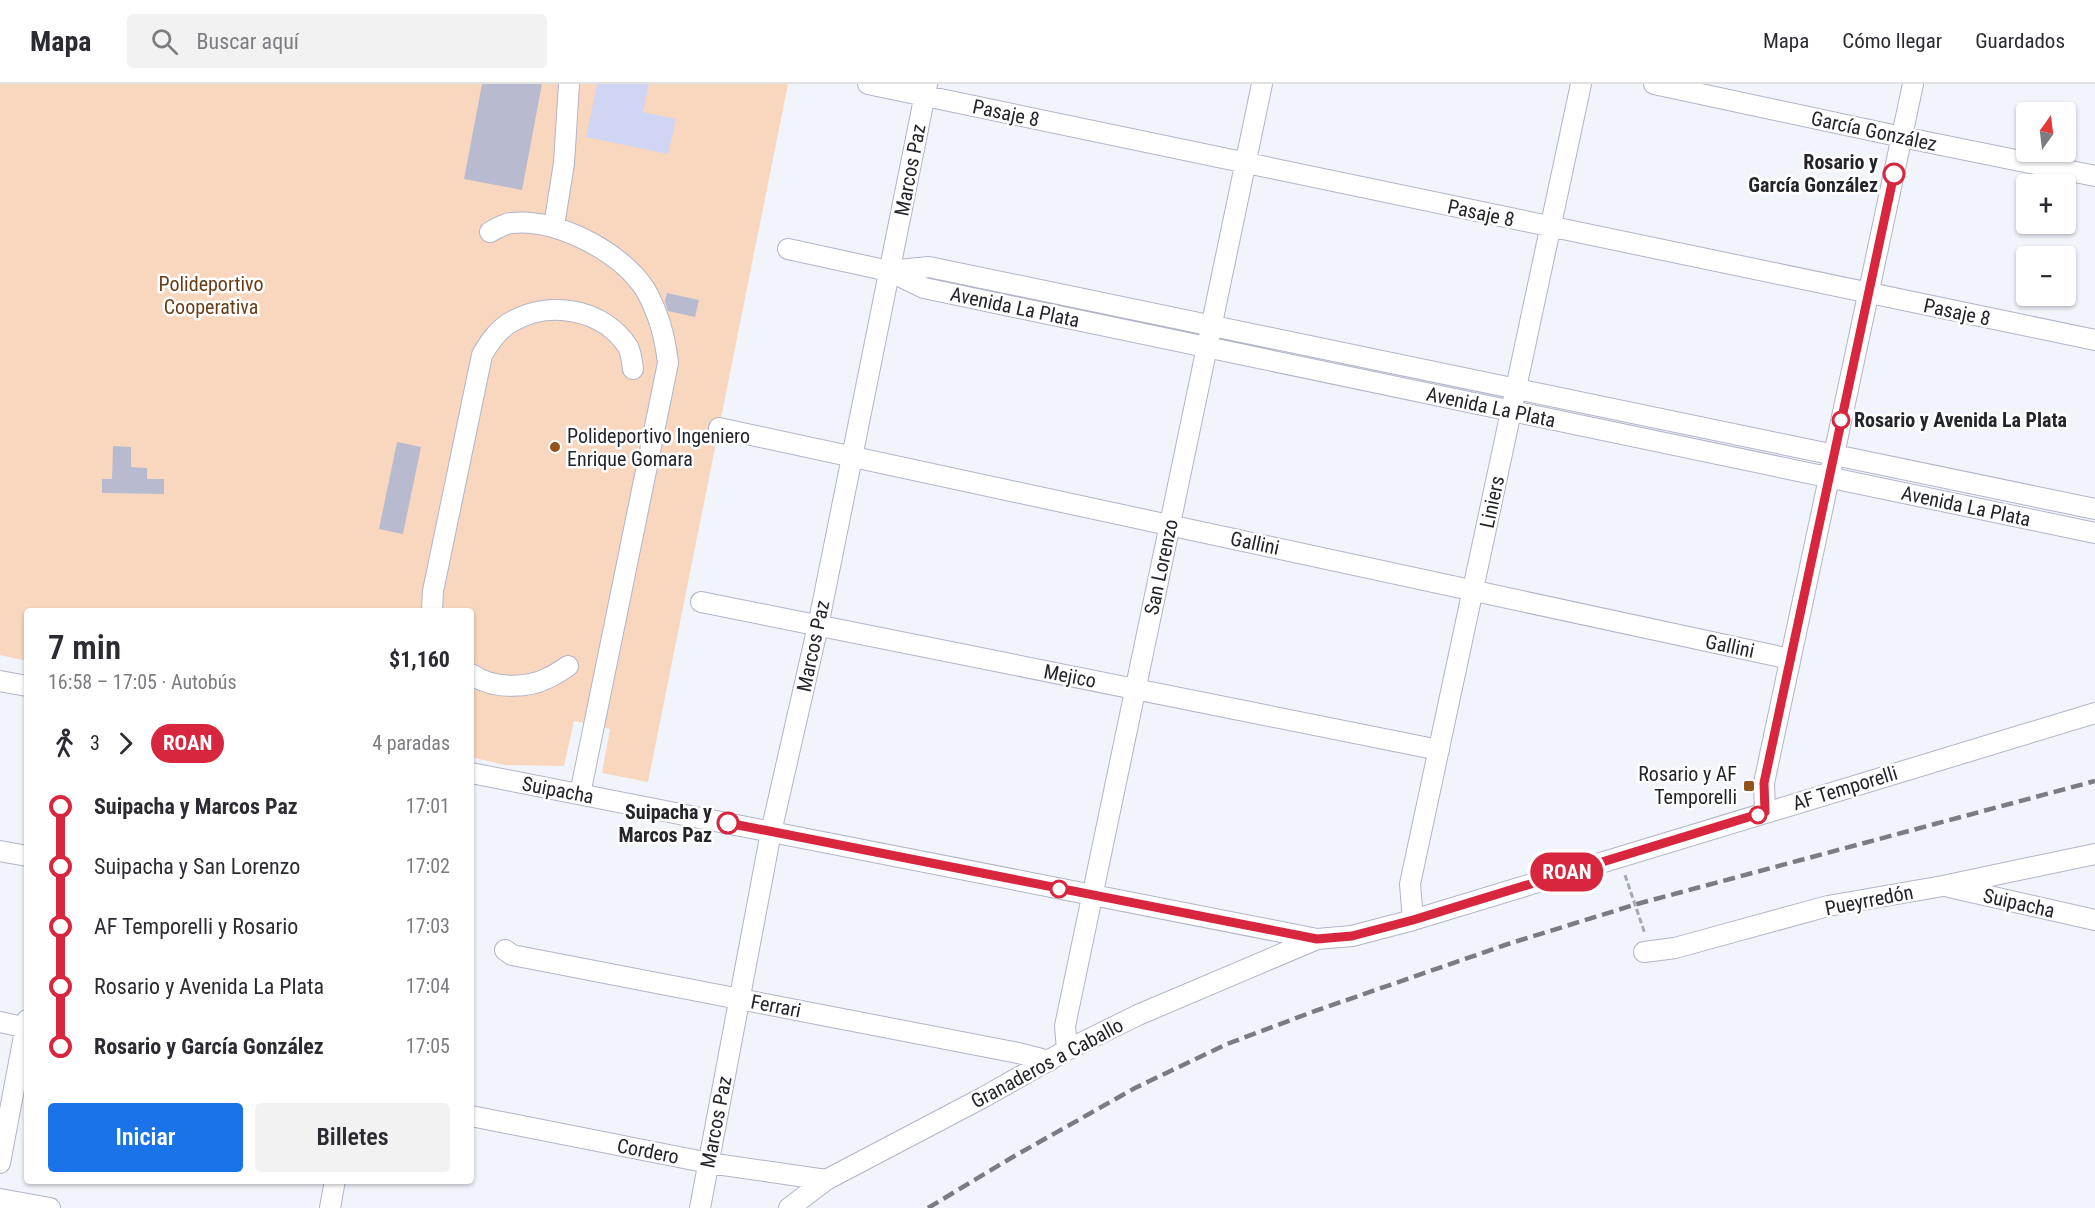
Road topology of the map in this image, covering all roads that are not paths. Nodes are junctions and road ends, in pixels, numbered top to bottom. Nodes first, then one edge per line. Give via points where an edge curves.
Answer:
1 (569, 84) edge
2 (868, 84) edge
3 (1262, 84) edge
4 (1581, 84) edge
5 (1654, 84) edge
6 (1913, 84) edge
7 (926, 90) edge
8 (1902, 137) junction
9 (1245, 164) junction
10 (2095, 176) edge
11 (554, 226) junction
12 (1550, 227) junction
13 (490, 232) dead end
14 (788, 249) dead end
15 (889, 271) junction
16 (1868, 294) junction
17 (1211, 325) junction
18 (2095, 340) edge
19 (1207, 347) junction
20 (633, 369) dead end
21 (1516, 389) junction
22 (1511, 411) junction
23 (719, 428) dead end
24 (1834, 455) junction
25 (852, 457) junction
26 (1829, 478) junction
27 (2095, 509) edge
28 (1170, 525) junction
29 (2095, 533) edge
30 (1473, 590) junction
31 (701, 602) dead end
32 (432, 608) edge
33 (818, 626) junction
34 (1790, 659) junction
35 (568, 666) dead end
36 (474, 675) edge
37 (0, 681) edge
38 (24, 685) edge
39 (1136, 689) junction
40 (2095, 713) edge
41 (1438, 750) junction
42 (474, 774) edge
43 (580, 794) junction
44 (1765, 812) junction
45 (771, 832) junction
46 (0, 851) edge
47 (2095, 854) edge
48 (24, 855) edge
49 (1943, 886) junction
50 (1093, 896) junction
51 (1413, 920) junction
52 (2095, 920) edge
53 (1317, 939) junction
54 (505, 950) dead end
55 (1644, 952) road end
56 (740, 999) junction
57 (0, 1022) edge
58 (24, 1025) edge
59 (24, 1036) edge
60 (1068, 1050) junction
61 (1049, 1061) junction
62 (474, 1117) edge
63 (0, 1163) edge
64 (709, 1163) junction
65 (826, 1180) junction
66 (334, 1184) edge
67 (0, 1198) edge
68 (50, 1208) edge
69 (330, 1208) edge
70 (700, 1208) edge
71 (789, 1208) edge

1 - 11 street via 564,163
2 - 7 street, Pasaje 8
3 - 9 street, San Lorenzo
4 - 12 street, Liniers
5 - 8 street, García González
6 - 8 street
7 - 9 street, Pasaje 8
7 - 15 street, Marcos Paz
8 - 10 street, García González
8 - 16 street
9 - 12 street, Pasaje 8
9 - 17 street, San Lorenzo
11 - 13 street via 508,224
11 - 43 street via 597,246 644,287 660,318 668,363
12 - 16 street, Pasaje 8
12 - 21 street, Liniers
14 - 15 street, Avenida La Plata
15 - 17 street, Avenida La Plata via 928,267
15 - 19 street, Avenida La Plata via 924,288
15 - 25 street, Marcos Paz
16 - 18 street, Pasaje 8
16 - 24 street
17 - 19 street, San Lorenzo
17 - 21 street, Avenida La Plata
19 - 22 street, Avenida La Plata
19 - 28 street, San Lorenzo
20 - 32 street via 629,348 612,329 586,313 554,309 531,313 511,321 494,336 482,355
21 - 22 street, Liniers
21 - 24 street, Avenida La Plata
22 - 26 street, Avenida La Plata
22 - 30 street, Liniers
23 - 25 street, Gallini
24 - 26 street
24 - 27 street, Avenida La Plata
25 - 28 street, Gallini
25 - 33 street, Marcos Paz
26 - 29 street, Avenida La Plata
26 - 34 street
28 - 30 street, Gallini
28 - 39 street, San Lorenzo
30 - 34 street, Gallini
30 - 41 street, Liniers
31 - 33 street, Mejico
33 - 39 street, Mejico
33 - 45 street, Marcos Paz
34 - 44 street via 1764,783
35 - 36 street via 547,679 523,686 498,685
37 - 38 street
39 - 41 street, Mejico
39 - 50 street, San Lorenzo
40 - 44 street, AF Temporelli
41 - 51 street, Liniers via 1410,884
42 - 43 street, Suipacha
43 - 45 street, Suipacha
44 - 51 street, AF Temporelli
45 - 50 street, Suipacha
45 - 56 street, Marcos Paz
46 - 48 street
47 - 49 street, Pueyrredón
49 - 52 street, Suipacha
49 - 55 street, Pueyrredón via 1828,906 1676,948
50 - 53 street, Suipacha
50 - 60 street, San Lorenzo via 1065,1026
51 - 53 street, AF Temporelli via 1352,936
53 - 60 street, Granaderos a Caballo via 1138,1015
54 - 56 street, Ferrari via 512,955
56 - 61 street, Ferrari
56 - 64 street, Marcos Paz
57 - 58 street
59 - 63 street
60 - 61 street, Granaderos a Caballo
61 - 65 street, Granaderos a Caballo
62 - 64 street, Cordero
64 - 65 street, Cordero
64 - 70 street, Marcos Paz
65 - 71 street, Granaderos a Caballo
66 - 69 street
67 - 68 street

